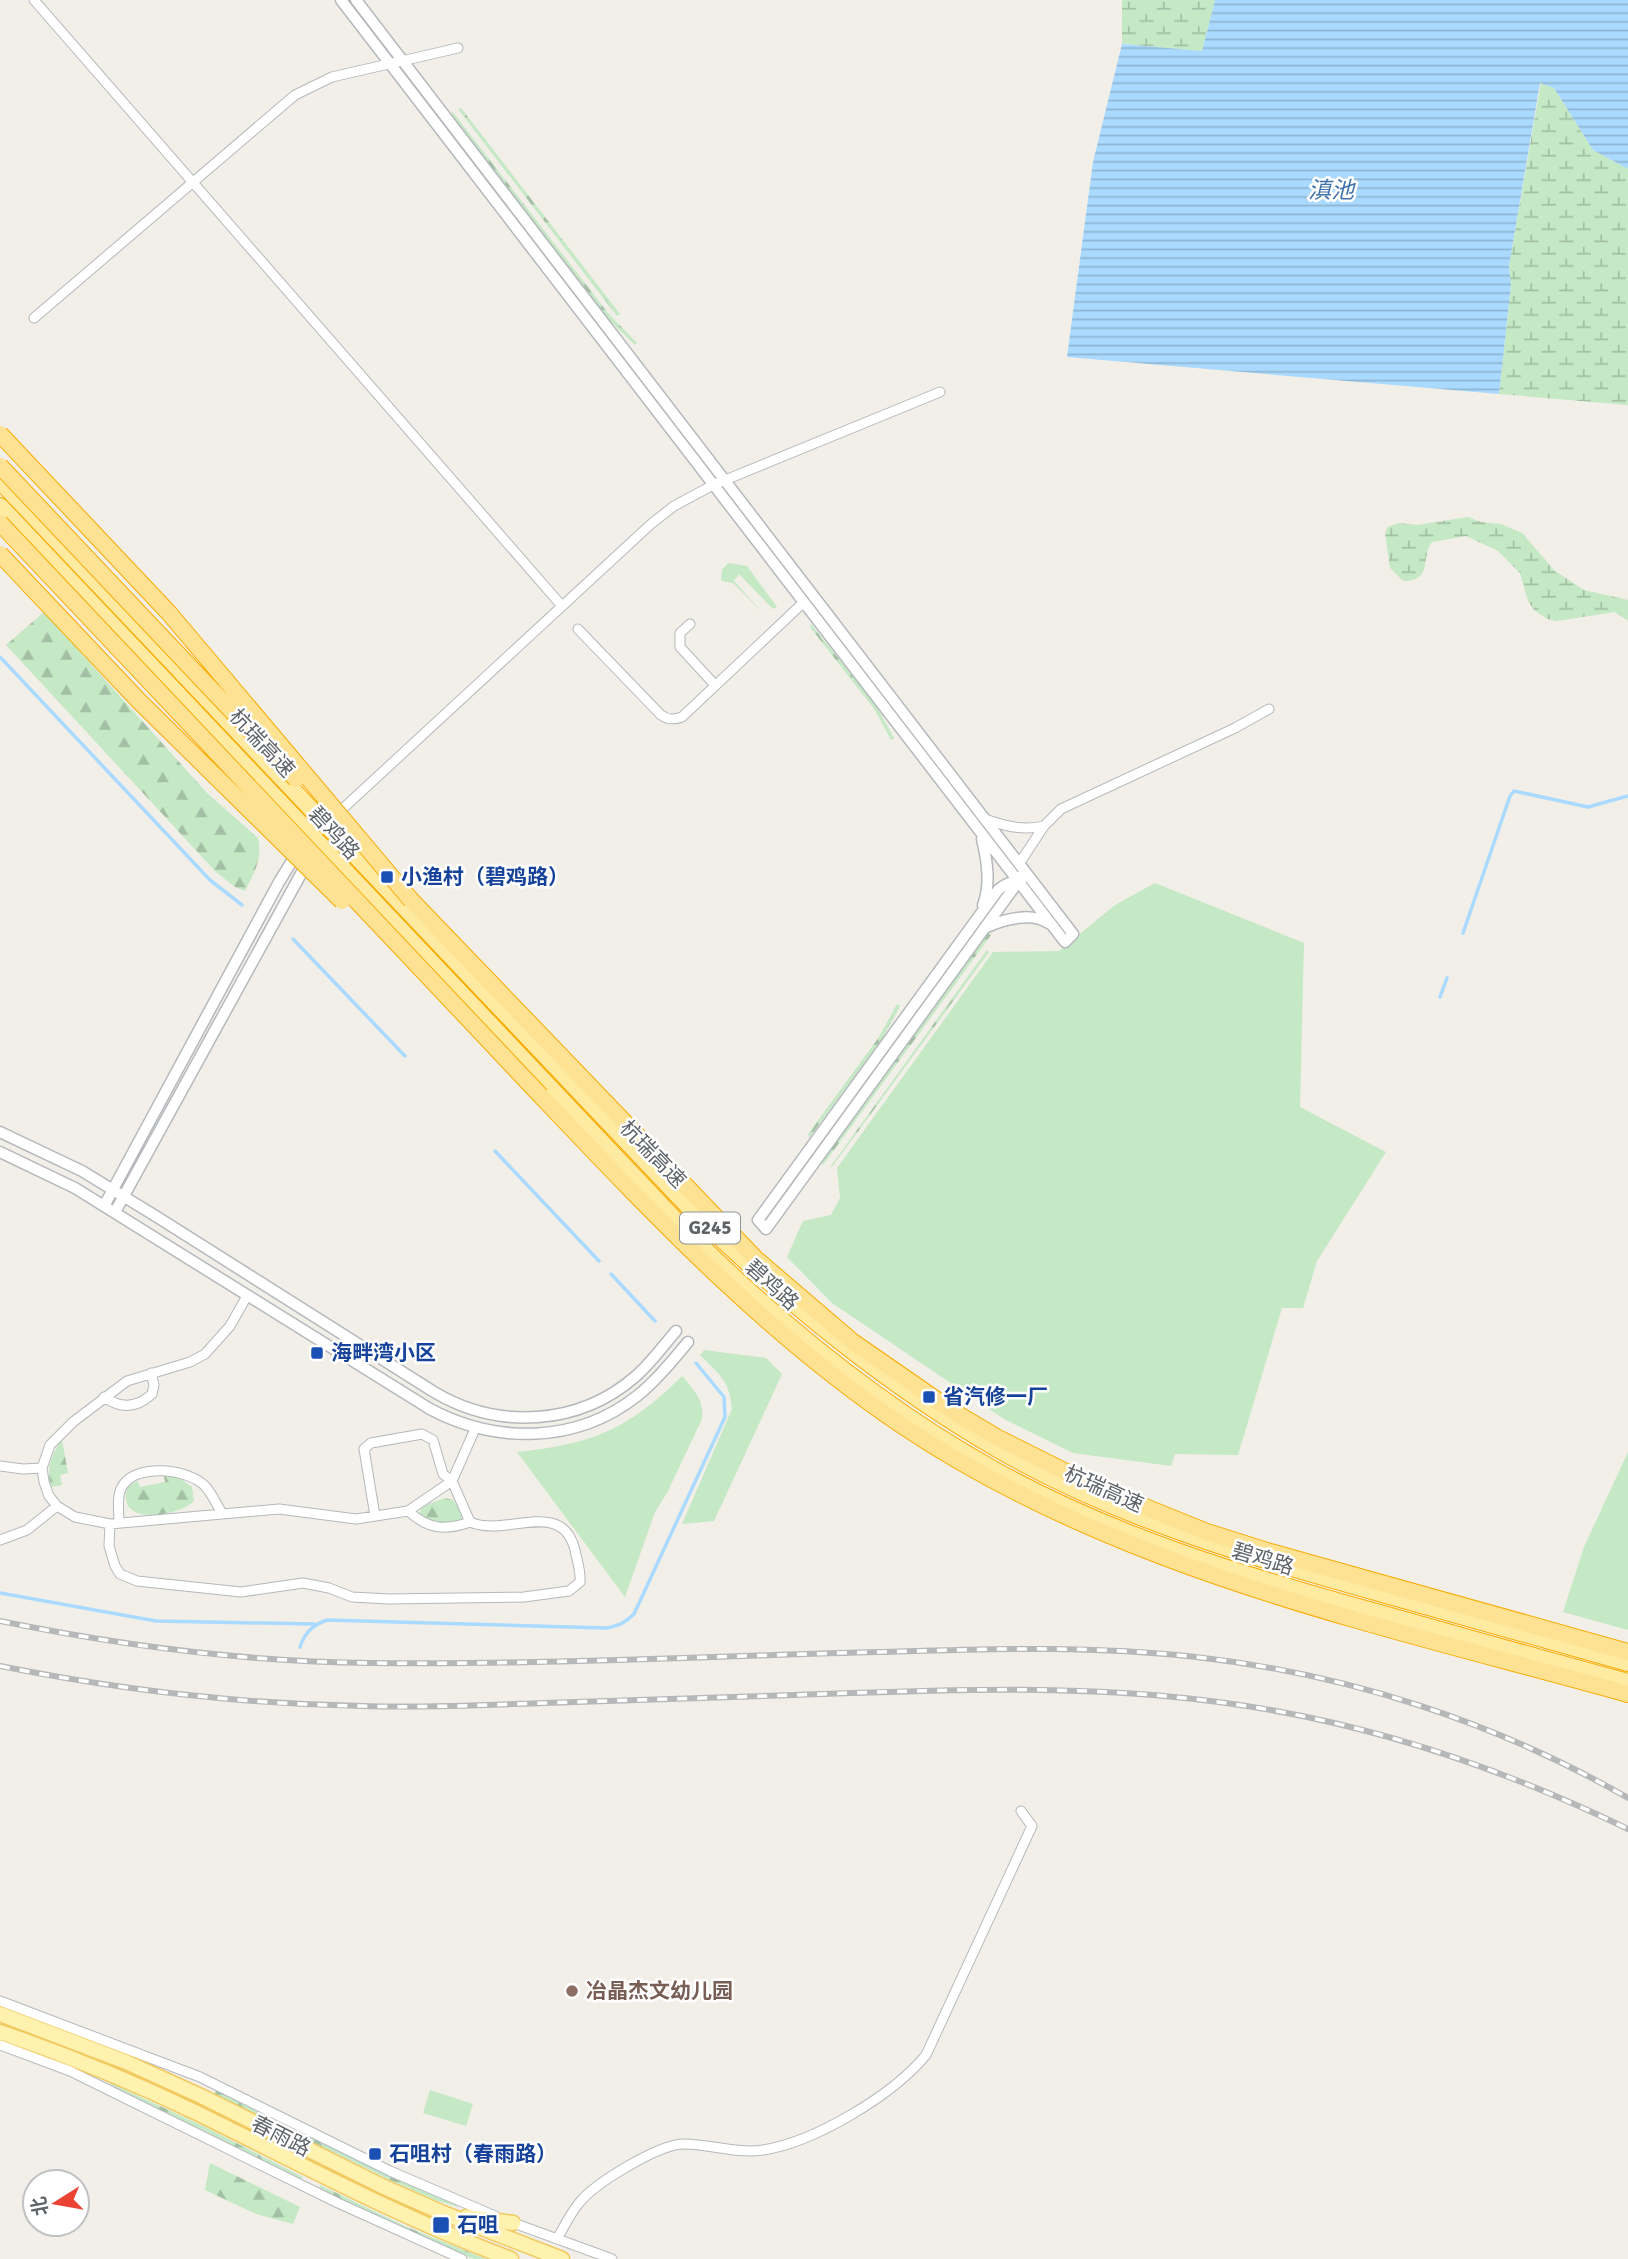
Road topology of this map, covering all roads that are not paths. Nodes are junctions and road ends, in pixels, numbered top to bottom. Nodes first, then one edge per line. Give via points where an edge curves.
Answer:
1 (34, 0) edge
2 (341, 0) edge
3 (356, 0) edge
4 (458, 48) dead end
5 (402, 60) junction
6 (390, 63) junction
7 (192, 184) junction
8 (34, 318) dead end
9 (940, 392) dead end
10 (0, 434) edge
11 (0, 466) edge
12 (725, 480) junction
13 (0, 481) edge
14 (713, 485) junction
15 (0, 506) edge
16 (0, 523) edge
17 (0, 554) edge
18 (804, 602) junction
19 (562, 606) junction
20 (690, 624) dead end
21 (578, 629) dead end
22 (715, 685) junction
23 (1269, 709) dead end
24 (985, 819) junction
25 (326, 825) junction
26 (1044, 826) junction
27 (980, 832) junction
28 (321, 845) junction
29 (1009, 851) junction
30 (1019, 864) junction
31 (1018, 882) junction
32 (1037, 887) junction
33 (411, 900) junction
34 (980, 914) junction
35 (1053, 927) junction
36 (984, 928) junction
37 (541, 1096) junction
38 (0, 1132) edge
39 (0, 1152) edge
40 (113, 1190) junction
41 (123, 1196) junction
42 (104, 1206) junction
43 (115, 1212) junction
44 (247, 1296) junction
45 (676, 1331) joint
46 (688, 1342) joint
47 (151, 1373) junction
48 (104, 1397) junction
49 (475, 1429) junction
50 (0, 1466) edge
51 (43, 1468) junction
52 (452, 1481) junction
53 (57, 1506) junction
54 (408, 1511) junction
55 (222, 1513) junction
56 (375, 1516) junction
57 (470, 1522) junction
58 (115, 1524) junction
59 (0, 1540) edge
60 (1628, 1652) edge
61 (1628, 1663) edge
62 (1628, 1682) edge
63 (1628, 1694) edge
64 (1021, 1811) dead end
65 (0, 2001) edge
66 (0, 2014) edge
67 (0, 2032) edge
68 (0, 2045) edge
69 (443, 2213) junction
70 (513, 2223) junction
71 (557, 2239) junction
72 (462, 2259) edge
73 (512, 2259) edge
74 (562, 2259) edge
75 (612, 2259) edge

1 - 7 street
2 - 6 street
3 - 5 street
4 - 5 street
5 - 6 street
5 - 12 street
6 - 7 street via 332,76 295,95
6 - 14 street
7 - 8 street
7 - 19 street
9 - 12 street
10 - 33 highway, bridge via 169,613
11 - 33 highway, 杭瑞高速, bridge
12 - 14 street
12 - 24 street
13 - 25 highway, 碧鸡路 / G245
14 - 18 street
14 - 19 street via 650,524
15 - 28 highway, 碧鸡路 / G245
16 - 37 highway, 杭瑞高速, bridge
17 - 37 highway, bridge via 139,701
18 - 22 street
18 - 27 street
19 - 25 street
20 - 22 street via 680,633 680,648
21 - 22 street via 666,718 682,717
23 - 26 street via 1061,809
24 - 26 street via 1013,827
24 - 29 street
25 - 61 highway, 碧鸡路 / G245 via 699,1218 843,1346 920,1401 1001,1451 1157,1523 1306,1573
26 - 30 street
27 - 31 street
27 - 34 street via 988,885
28 - 40 street via 292,861 279,882
28 - 41 street
28 - 62 highway, 碧鸡路 / G245 via 722,1267 832,1362 942,1438 1072,1508 1162,1545 1317,1596
29 - 30 street
29 - 31 street
30 - 32 street
31 - 32 street
31 - 34 street via 998,890
31 - 35 street
31 - 36 street
32 - 35 street via 1073,934 1065,942
33 - 60 highway, 杭瑞高速 via 756,1259 853,1342 954,1412 1098,1488 1207,1532
34 - 36 street via 758,1220 766,1229
35 - 36 street via 1044,920 1020,918
37 - 63 highway, 杭瑞高速 via 701,1262 767,1322 869,1402 980,1473 1095,1529 1235,1582
38 - 40 street
39 - 42 street
40 - 41 street
40 - 42 street
41 - 43 street
41 - 45 street via 433,1392 487,1415 529,1418 586,1407 635,1376
42 - 43 street
43 - 44 street
44 - 47 street via 230,1326 205,1354
44 - 49 street via 430,1409
45 - 46 street
46 - 49 street via 637,1396 592,1422 533,1434
47 - 48 street via 127,1381
47 - 48 street via 152,1394 136,1405 114,1405
48 - 51 street via 50,1445
49 - 52 street
50 - 51 street
51 - 53 street via 44,1482
52 - 54 street
52 - 56 street via 443,1474 436,1447 427,1436 371,1443 364,1448 364,1455
52 - 57 street
53 - 58 street via 75,1517
53 - 59 street via 27,1530
54 - 56 street
54 - 57 street via 433,1527 455,1528
55 - 56 street via 279,1509 342,1518
55 - 58 street
55 - 58 street via 203,1484 189,1475 160,1471 136,1476 122,1486
57 - 58 street via 488,1527 543,1522 562,1525 572,1538 580,1582 569,1591 523,1597 389,1599 352,1597 303,1583 241,1592 137,1581 120,1574 115,1566 109,1546
64 - 71 street via 1032,1826 926,2055 911,2073 868,2105 775,2147 754,2150 683,2144 656,2151 590,2191
65 - 70 street via 209,2081 390,2171
66 - 69 main road, 春雨路 via 155,2074
67 - 73 main road, 春雨路 via 130,2082 377,2203
68 - 72 street via 69,2071
69 - 70 main road
69 - 74 main road, 春雨路
70 - 71 street
71 - 75 street

